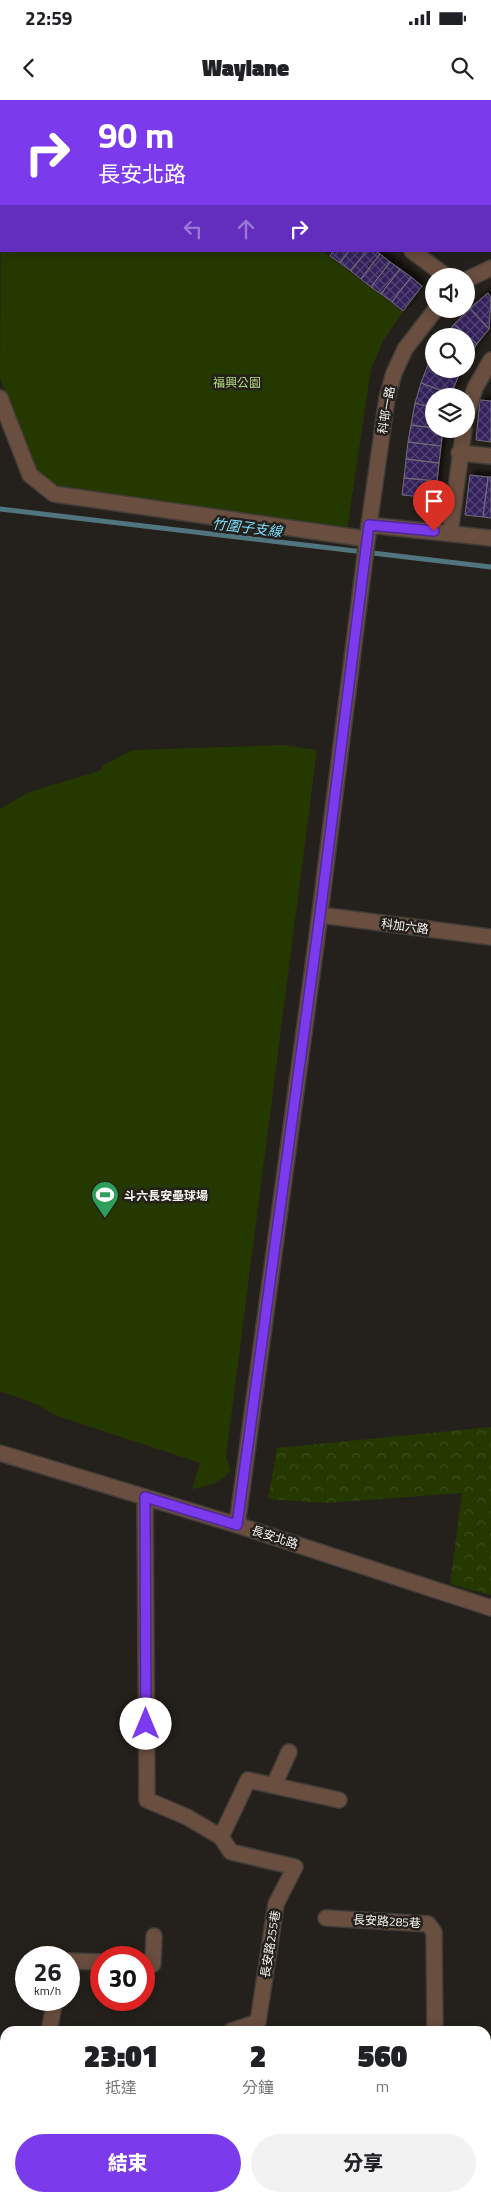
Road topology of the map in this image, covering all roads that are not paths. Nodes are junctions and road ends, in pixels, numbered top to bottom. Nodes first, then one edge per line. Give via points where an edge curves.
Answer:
1 (413, 252) edge
2 (435, 268) edge
3 (491, 268) edge
4 (475, 276) edge
5 (429, 318) edge
6 (491, 360) edge
7 (475, 388) edge
8 (0, 398) edge
9 (462, 438) edge
10 (459, 453) junction
11 (491, 456) edge
12 (368, 532) junction
13 (450, 533) junction
14 (491, 538) edge
15 (320, 915) junction
16 (491, 937) edge
17 (0, 1453) edge
18 (145, 1497) junction
19 (237, 1525) junction
20 (491, 1608) edge
21 (289, 1752) dead end
22 (274, 1786) junction
23 (339, 1800) dead end
24 (221, 1837) junction
25 (326, 1918) dead end
26 (154, 1936) dead end
27 (154, 1946) edge
28 (53, 2011) edge
29 (50, 2026) edge
30 (246, 2026) edge
31 (435, 2026) edge

1 - 2 street
3 - 4 street
5 - 12 street, 科邨一路 via 405,349 394,372 387,398
6 - 7 street
8 - 12 street via 30,475 54,494
9 - 10 street
10 - 11 street
10 - 13 street
12 - 13 street
12 - 15 street, 科邨一路
13 - 14 street
15 - 16 street, 科加六路
15 - 19 street, 科邨一路
17 - 18 street, 長安北路
18 - 19 street, 長安北路
18 - 24 street via 147,1800
19 - 20 street, 長安北路
21 - 22 street
22 - 23 street
22 - 24 street via 248,1780
24 - 30 street, 長安路255巷 via 232,1852 295,1867 276,1904 258,2022
25 - 31 street, 長安路285巷 via 428,1924 434,1932
26 - 27 street
28 - 29 street

